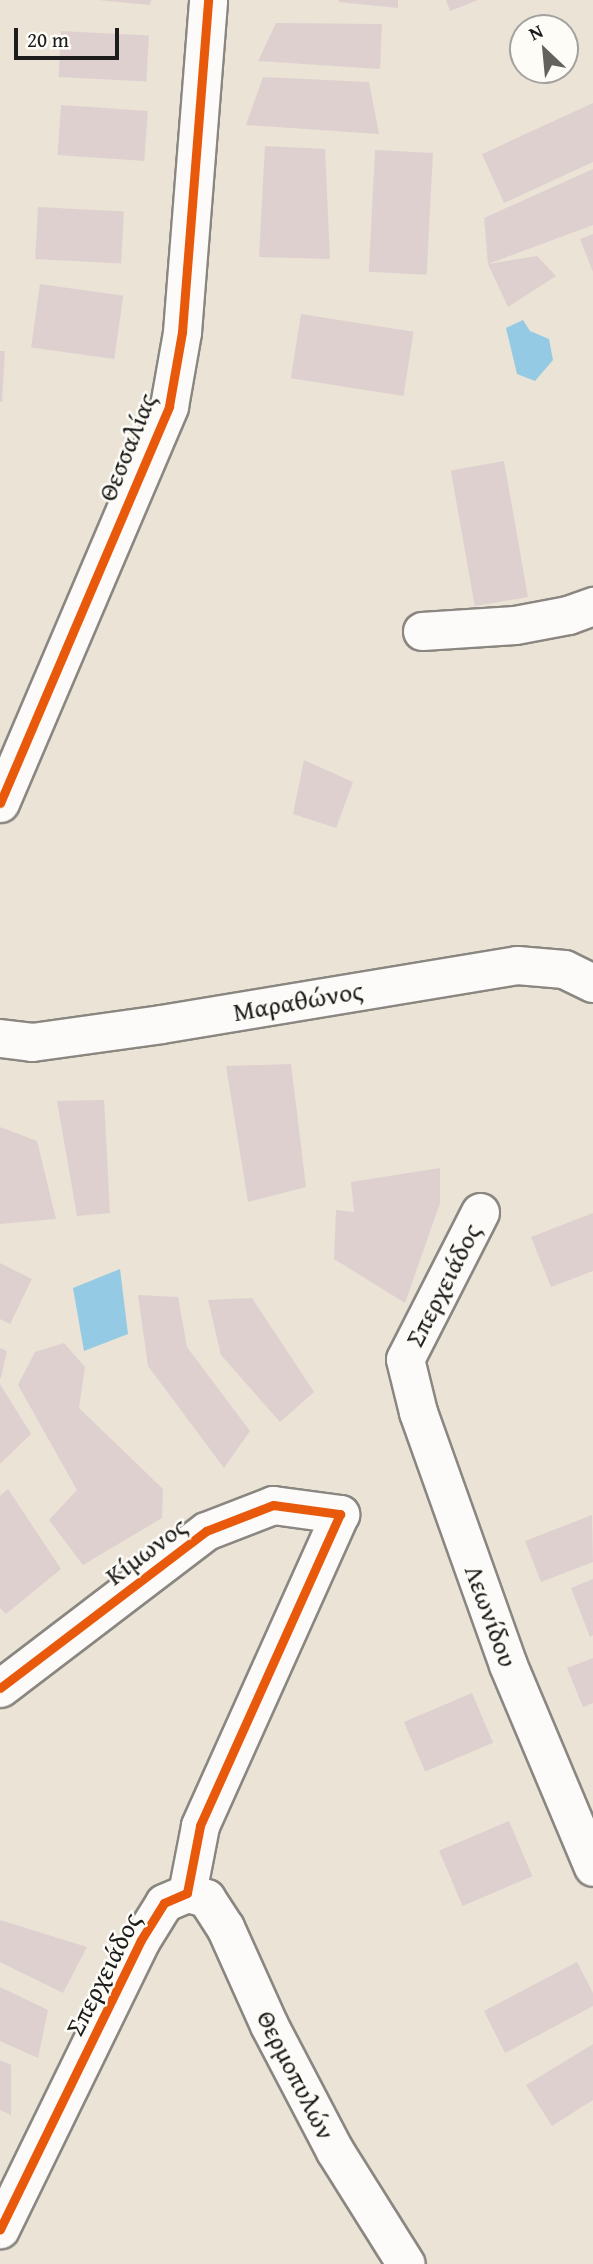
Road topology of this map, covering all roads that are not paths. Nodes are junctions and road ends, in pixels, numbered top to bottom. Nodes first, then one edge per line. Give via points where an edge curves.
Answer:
1 (208, 0) edge
2 (593, 606) edge
3 (422, 631) dead end
4 (0, 803) edge
5 (593, 983) edge
6 (0, 1038) edge
7 (480, 1212) dead end
8 (405, 1359) joint
9 (0, 1688) edge
10 (593, 1867) edge
11 (187, 1893) junction
12 (0, 2229) edge
13 (406, 2264) edge

1 - 4 street, Θεσσαλίας via 182,332 169,406
2 - 3 street via 515,625
5 - 6 street, Μαραθώνος via 564,969 517,965 161,1024 32,1042
7 - 8 street, Σπερχειάδος
8 - 10 street, Λεωνίδου via 418,1412 508,1665
9 - 11 street, Κίμωνος via 206,1531 273,1505 340,1514 200,1826
11 - 12 street, Σπερχειάδος via 164,1903 141,1940
11 - 13 street, Θερμοπυλών via 206,1898 225,1927 269,2025 335,2151

